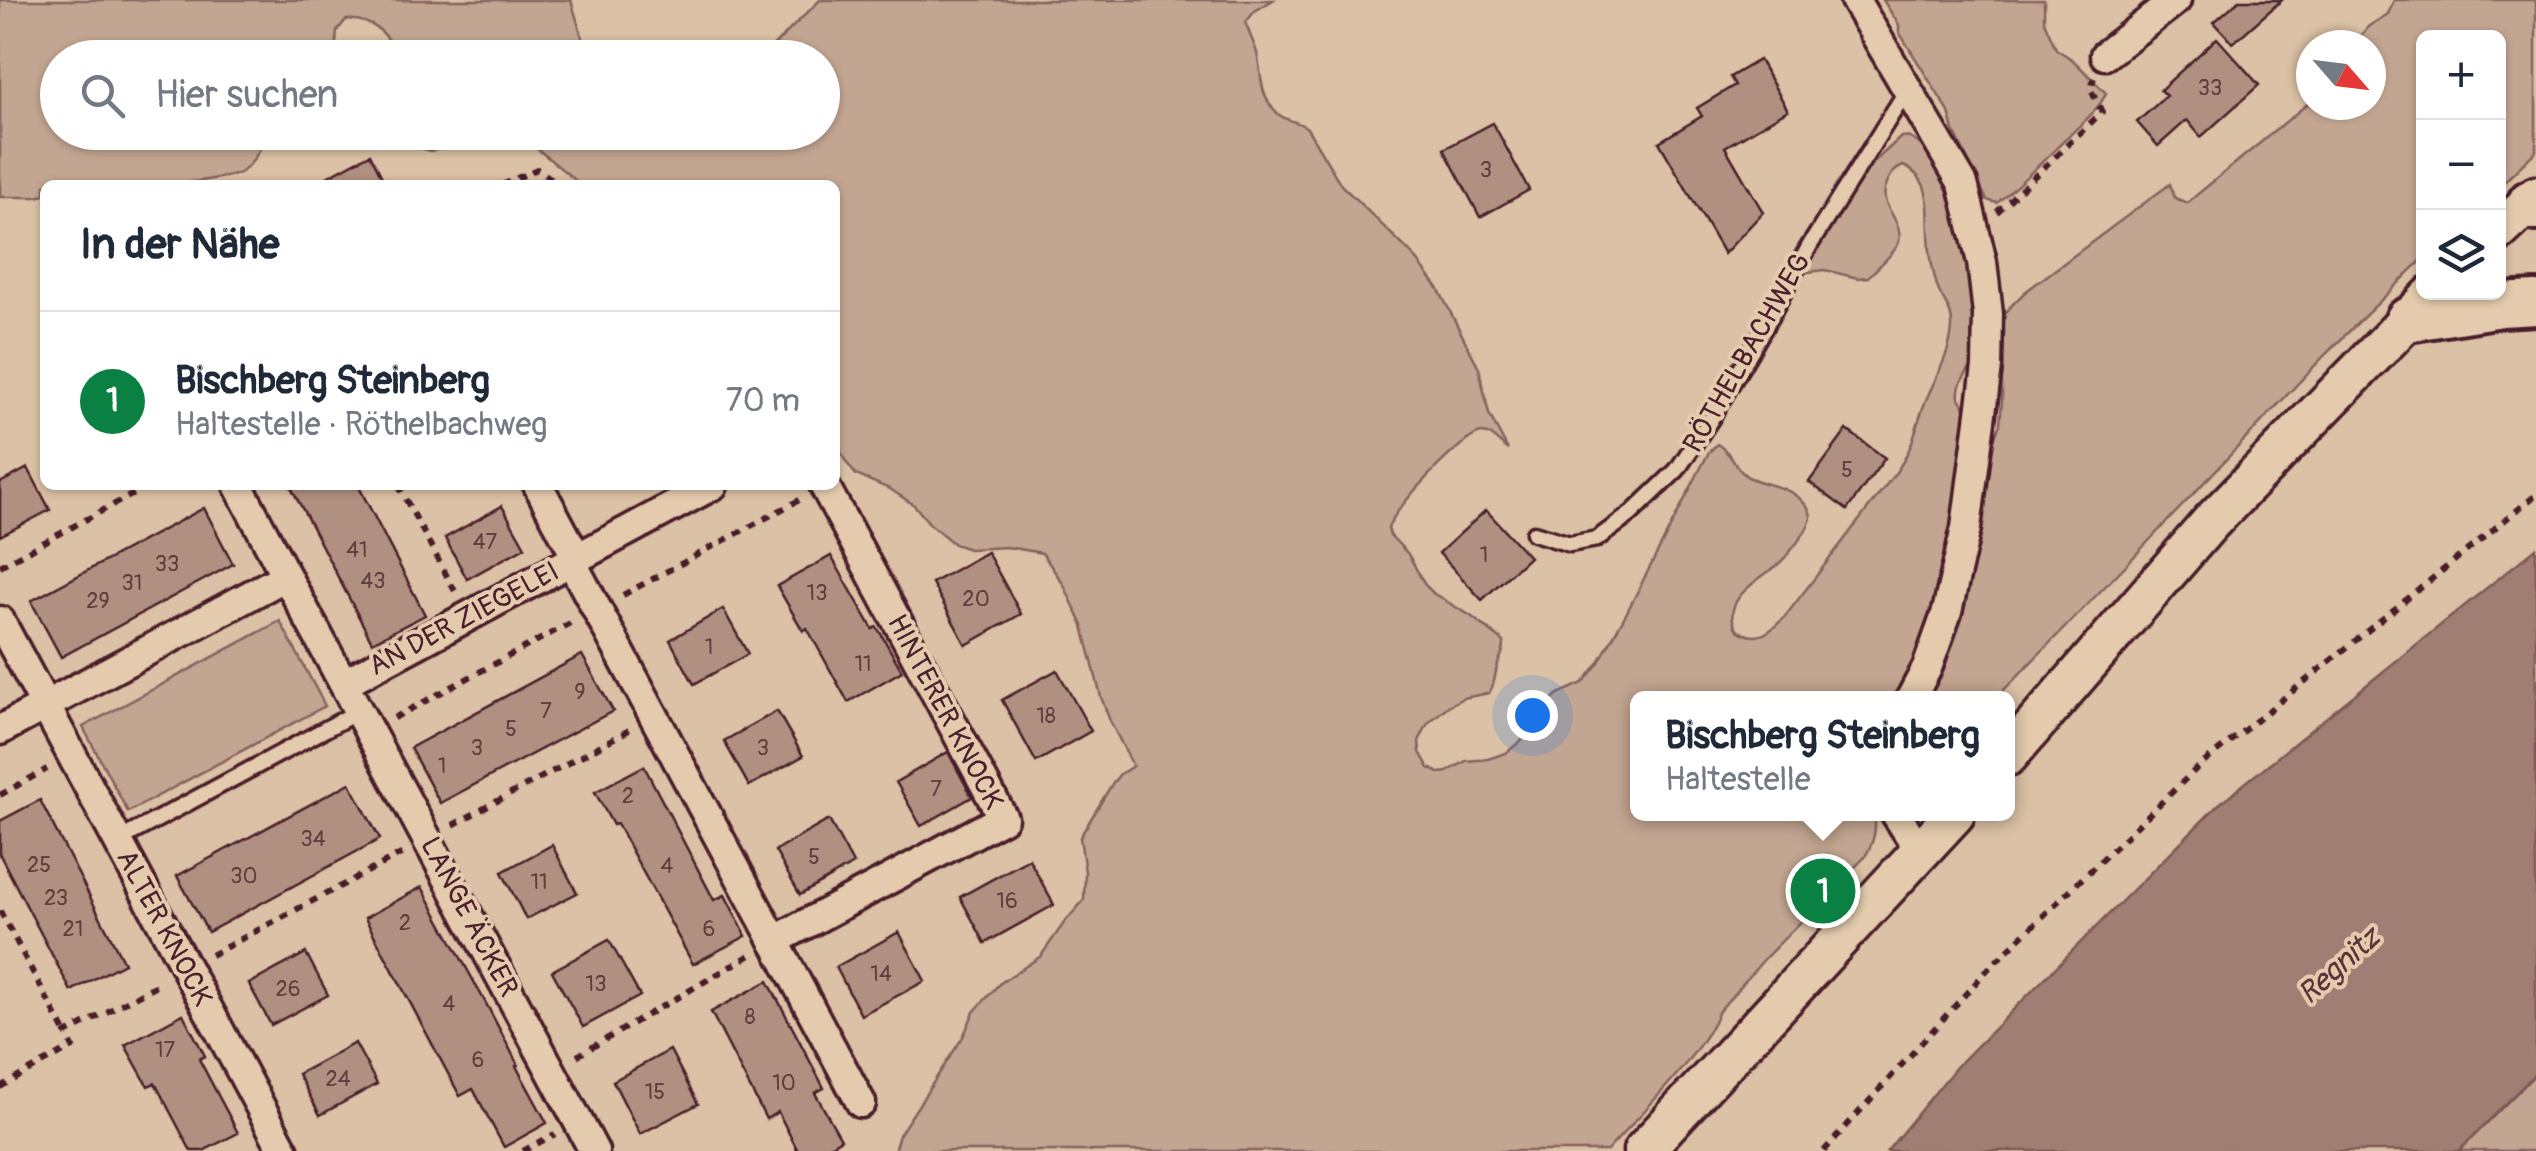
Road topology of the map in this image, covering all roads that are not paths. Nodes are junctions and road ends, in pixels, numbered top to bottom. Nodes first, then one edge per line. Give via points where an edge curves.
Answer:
1 (1855, 0) edge
2 (2176, 0) edge
3 (2105, 55) road end
4 (1913, 100) junction
5 (2534, 202) edge
6 (2506, 225) edge
7 (2536, 303) edge
8 (2421, 306) edge
9 (241, 490) edge
10 (540, 490) edge
11 (703, 490) edge
12 (827, 490) edge
13 (1534, 533) dead end
14 (574, 560) junction
15 (286, 576) junction
16 (0, 620) edge
17 (344, 684) junction
18 (1914, 691) edge
19 (46, 706) junction
20 (359, 711) junction
21 (0, 730) edge
22 (2015, 748) edge
23 (1901, 821) edge
24 (1948, 821) edge
25 (117, 841) junction
26 (1920, 851) junction
27 (774, 941) junction
28 (861, 1103) dead end
29 (284, 1151) edge
30 (594, 1151) edge
31 (1643, 1151) edge

1 - 4 street
2 - 3 street
4 - 13 lane, RÖTHELBACHWEG via 1810,245 1678,470 1597,540 1570,544
4 - 18 street via 1963,184 1988,314 1966,528 1947,612
5 - 6 street
7 - 8 main road
8 - 22 street via 2210,523
9 - 15 street, AN DER ZIEGELEI
10 - 14 street
11 - 14 street, AN DER ZIEGELEI
12 - 27 street, HINTERER KNOCK via 1003,818
14 - 17 street, AN DER ZIEGELEI
14 - 27 street
15 - 17 street, AN DER ZIEGELEI
15 - 19 street
16 - 19 street, ALTER KNOCK
17 - 20 street, LANGE ÄCKER
19 - 21 street
19 - 25 street, ALTER KNOCK
20 - 25 lane
20 - 30 street, LANGE ÄCKER
23 - 26 street
24 - 26 street
25 - 29 street, ALTER KNOCK
26 - 31 street
27 - 28 street

